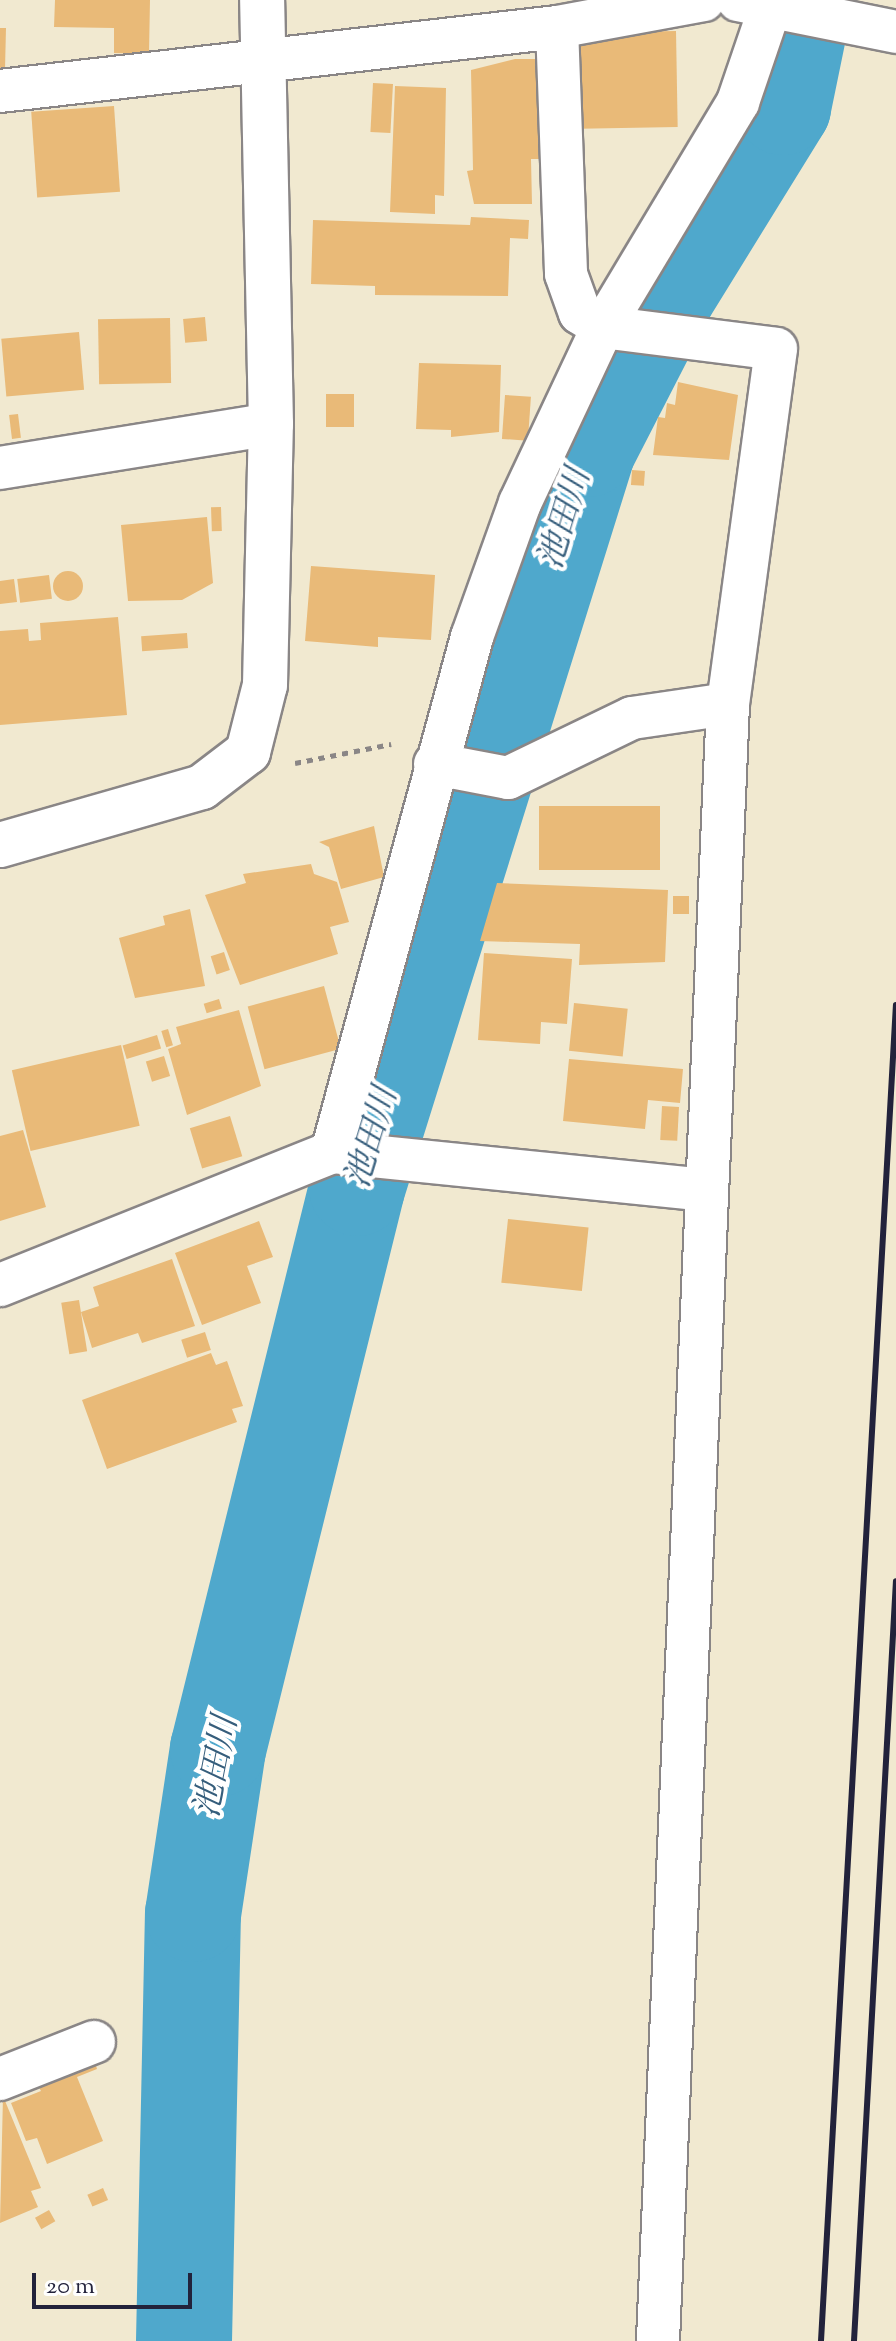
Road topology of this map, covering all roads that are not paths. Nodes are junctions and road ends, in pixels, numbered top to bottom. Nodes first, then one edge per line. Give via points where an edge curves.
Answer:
1 (262, 0) edge
2 (704, 0) edge
3 (761, 4) edge
4 (557, 27) junction
5 (896, 32) edge
6 (265, 61) junction
7 (0, 91) edge
8 (603, 327) junction
9 (271, 424) junction
10 (0, 468) edge
11 (728, 704) junction
12 (435, 764) junction
13 (0, 845) edge
14 (332, 1152) junction
15 (706, 1190) junction
16 (0, 1285) edge
17 (94, 2042) dead end
18 (0, 2079) edge
19 (658, 2341) edge

1 - 6 street
2 - 4 street
3 - 5 street
3 - 8 street via 738,102
4 - 6 street
4 - 8 street via 566,274 580,313
6 - 7 street
6 - 9 street
8 - 11 street via 776,349
8 - 12 street via 520,503
9 - 10 street
9 - 13 street via 265,685 248,752 202,787
11 - 12 street via 632,718 508,778
11 - 15 street
12 - 14 street
14 - 15 street
14 - 16 street
15 - 19 street
17 - 18 street

